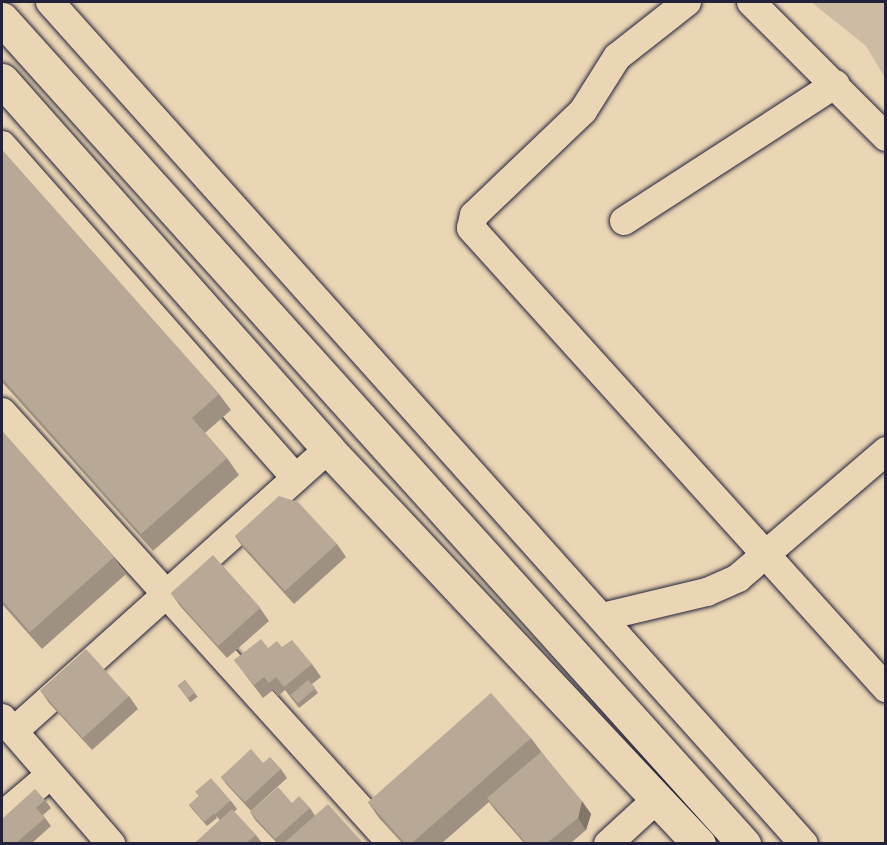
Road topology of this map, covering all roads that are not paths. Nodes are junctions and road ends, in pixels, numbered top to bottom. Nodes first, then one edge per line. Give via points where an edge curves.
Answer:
1 (50, 2) edge
2 (687, 2) edge
3 (751, 2) edge
4 (2, 19) edge
5 (2, 80) edge
6 (836, 84) junction
7 (885, 137) edge
8 (2, 145) edge
9 (624, 221) dead end
10 (2, 412) edge
11 (328, 449) junction
12 (885, 451) edge
13 (296, 478) junction
14 (765, 558) junction
15 (164, 596) junction
16 (602, 617) junction
17 (885, 688) edge
18 (8, 724) edge
19 (50, 775) junction
20 (658, 798) junction
21 (2, 816) edge
22 (111, 843) edge
23 (392, 843) edge
24 (608, 843) edge
25 (699, 843) edge
26 (744, 843) edge
27 (804, 843) edge

1 - 16 street
2 - 14 street via 617,57 583,111 474,215 471,228
3 - 6 street
4 - 26 main road
5 - 11 main road
6 - 7 street
6 - 9 street
8 - 13 street
10 - 15 street
11 - 13 street
11 - 20 main road
12 - 14 street
13 - 15 street
14 - 16 street via 707,592
14 - 17 street
15 - 18 street
15 - 23 street
16 - 27 street
18 - 19 street
19 - 21 street
19 - 22 street
20 - 24 street
20 - 25 main road

